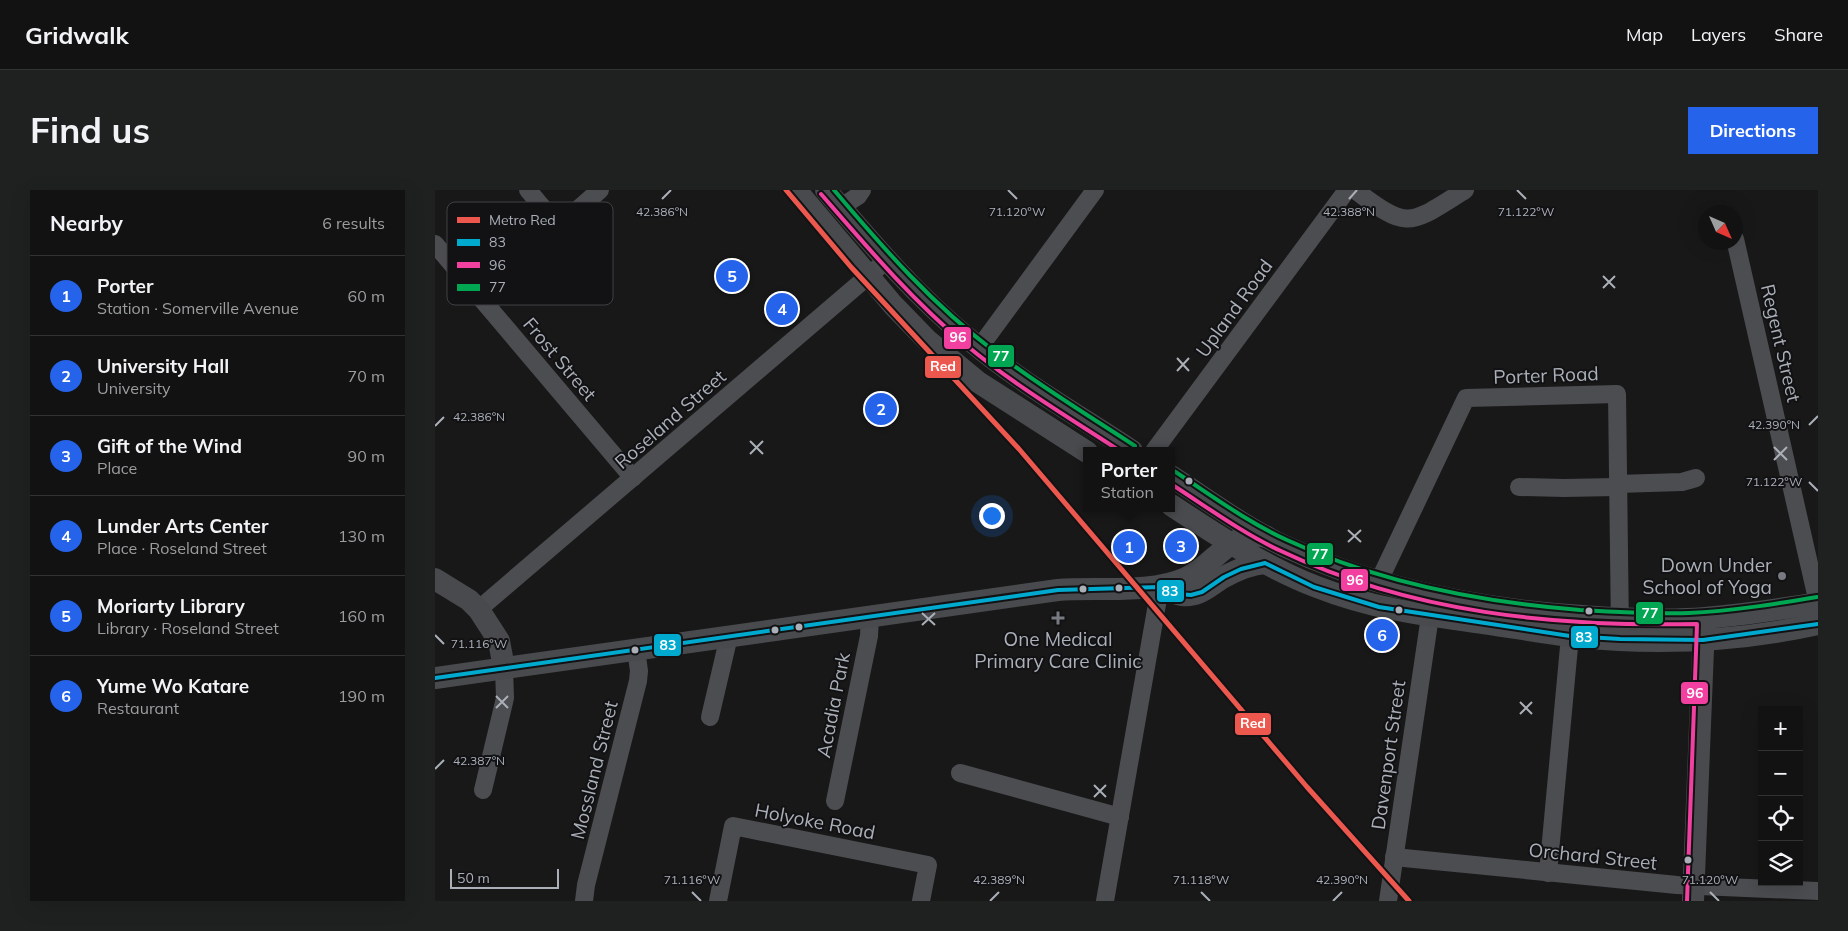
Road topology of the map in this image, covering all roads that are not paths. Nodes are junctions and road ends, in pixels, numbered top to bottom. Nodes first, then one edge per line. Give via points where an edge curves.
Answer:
1 (528, 190) edge
2 (600, 190) edge
3 (796, 190) edge
4 (826, 190) edge
5 (862, 190) edge
6 (1095, 190) edge
7 (1347, 190) edge
8 (1355, 190) edge
9 (1465, 190) edge
10 (539, 202) edge
11 (586, 202) edge
12 (841, 207) junction
13 (435, 244) edge
14 (1738, 250) edge
15 (447, 258) edge
16 (887, 260) junction
17 (869, 276) junction
18 (487, 305) edge
19 (979, 348) junction
20 (1126, 447) edge
21 (1158, 447) edge
22 (1083, 449) edge
23 (633, 478) junction
24 (1696, 478) dead end
25 (1175, 479) edge
26 (1617, 486) junction
27 (1519, 487) dead end
28 (1175, 509) edge
29 (1267, 537) junction
30 (1231, 544) junction
31 (1265, 563) junction
32 (435, 579) edge
33 (1379, 583) junction
34 (1160, 587) junction
35 (1818, 603) edge
36 (479, 609) junction
37 (870, 616) junction
38 (1430, 616) junction
39 (1818, 624) edge
40 (1620, 629) junction
41 (1704, 629) junction
42 (729, 636) junction
43 (1570, 636) junction
44 (636, 649) junction
45 (504, 668) junction
46 (435, 678) edge
47 (710, 717) dead end
48 (960, 773) dead end
49 (483, 790) dead end
50 (835, 801) dead end
51 (1119, 817) junction
52 (1394, 857) junction
53 (1548, 872) junction
54 (1818, 891) edge
55 (1694, 894) edge
56 (584, 901) edge
57 (718, 901) edge
58 (921, 901) edge
59 (1105, 901) edge
60 (1388, 901) edge

1 - 10 street
2 - 11 street
3 - 17 main road
4 - 12 main road
5 - 12 street
6 - 19 street
7 - 21 street, Upland Road
8 - 9 street via 1385,212 1407,219 1419,218
12 - 16 main road
13 - 15 street, Frost Street
14 - 35 street, Regent Street
16 - 17 street, Roseland Street
16 - 19 main road via 949,323
17 - 22 main road via 908,321 946,357 1003,399
17 - 23 street, Roseland Street
18 - 23 street, Frost Street
19 - 20 main road
23 - 36 street, Roseland Street
24 - 26 street via 1682,482
25 - 29 main road
26 - 27 street
26 - 33 street, Porter Road via 1617,394 1466,398
26 - 40 street, Porter Road
28 - 30 main road
29 - 30 main road via 1250,535
29 - 33 main road
30 - 31 main road
30 - 34 main road via 1193,574
31 - 34 main road via 1241,569 1195,594 1180,595
31 - 38 main road via 1296,579 1353,600
32 - 36 main road
33 - 40 main road via 1432,596 1561,615
34 - 37 main road via 1057,590
34 - 51 street
35 - 41 main road
36 - 45 main road via 501,646
37 - 42 main road
37 - 50 street, Acadia Park via 869,636
38 - 43 main road
38 - 52 street, Davenport Street
39 - 41 main road via 1733,637
40 - 41 main road
40 - 43 main road
41 - 55 main road
42 - 44 main road
42 - 47 street
43 - 53 street
44 - 45 main road
44 - 56 street, Mossland Street via 639,681
45 - 46 main road
45 - 49 street via 505,698
48 - 51 street
51 - 59 street
52 - 53 street, Orchard Street
52 - 60 street, Davenport Street
53 - 55 street, Orchard Street
54 - 55 street, Orchard Street
57 - 58 street, Holyoke Road via 733,826 928,865

